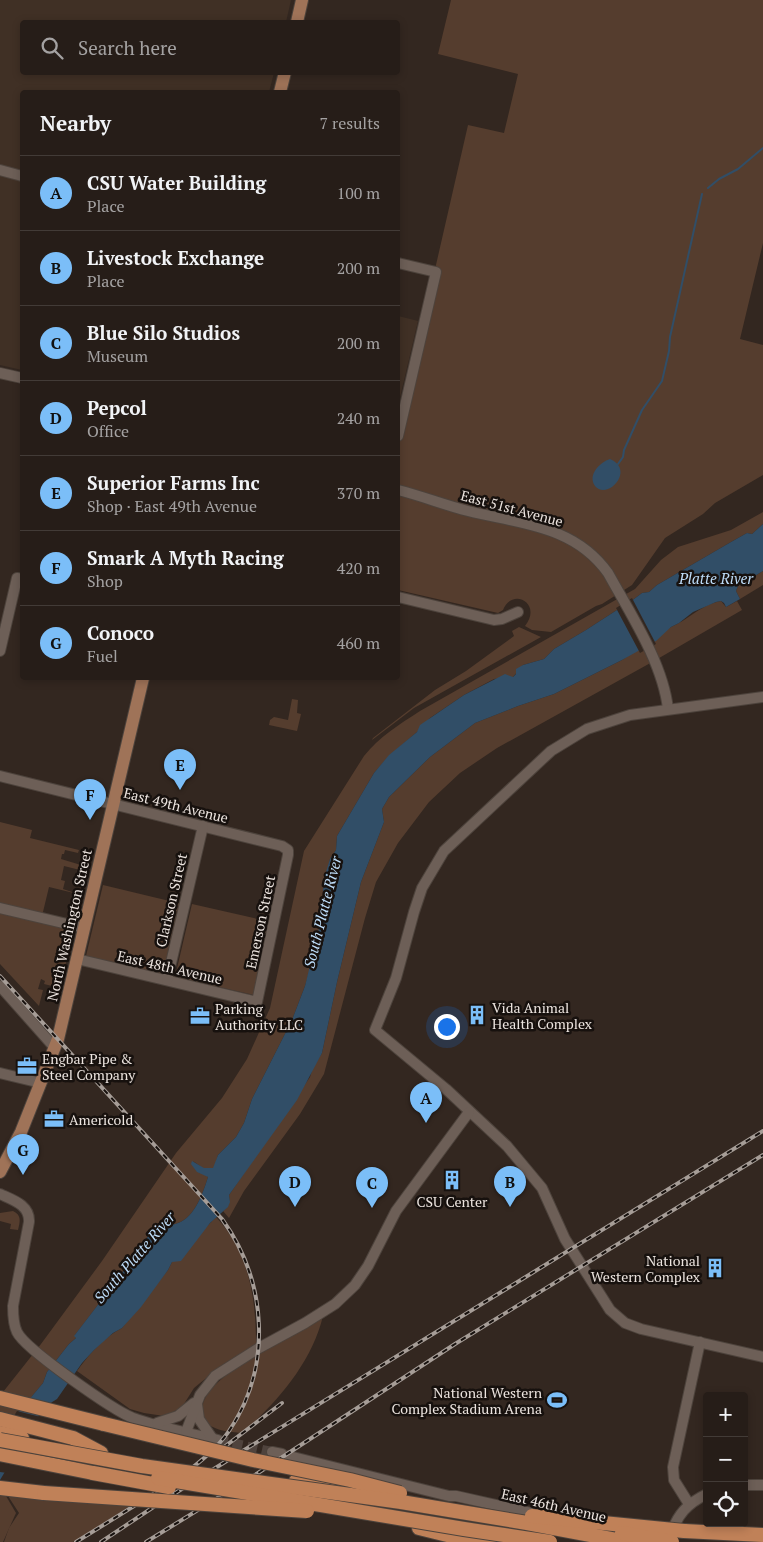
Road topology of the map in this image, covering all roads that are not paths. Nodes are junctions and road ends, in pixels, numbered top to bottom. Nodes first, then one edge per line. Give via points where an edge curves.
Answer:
1 (302, 0) edge
2 (297, 20) edge
3 (284, 75) edge
4 (280, 90) edge
5 (0, 170) edge
6 (20, 175) edge
7 (400, 263) edge
8 (0, 373) edge
9 (20, 378) edge
10 (400, 427) edge
11 (400, 491) edge
12 (20, 578) edge
13 (400, 597) edge
14 (518, 612) dead end
15 (0, 651) edge
16 (143, 680) edge
17 (763, 698) edge
18 (668, 709) junction
19 (0, 776) edge
20 (113, 804) junction
21 (203, 826) junction
22 (287, 849) joint
23 (0, 908) edge
24 (84, 928) junction
25 (77, 959) junction
26 (167, 980) junction
27 (0, 986) edge
28 (257, 1002) joint
29 (55, 1048) junction
30 (0, 1073) edge
31 (41, 1082) junction
32 (469, 1112) junction
33 (0, 1172) edge
34 (0, 1194) edge
35 (700, 1342) junction
36 (763, 1357) edge
37 (0, 1398) edge
38 (198, 1398) junction
39 (0, 1419) edge
40 (154, 1424) junction
41 (186, 1432) junction
42 (0, 1433) edge
43 (0, 1440) edge
44 (0, 1446) edge
45 (102, 1453) junction
46 (0, 1454) edge
47 (281, 1454) tunnel mouth
48 (0, 1462) edge
49 (60, 1467) junction
50 (748, 1485) edge
51 (763, 1485) edge
52 (0, 1488) edge
53 (395, 1492) junction
54 (449, 1496) junction
55 (703, 1496) edge
56 (689, 1504) junction
57 (328, 1513) junction
58 (528, 1515) junction
59 (435, 1531) junction
60 (763, 1535) edge
61 (476, 1542) edge
62 (503, 1542) edge
63 (550, 1542) edge
64 (621, 1542) edge
65 (627, 1542) edge
66 (652, 1542) edge
67 (671, 1542) edge

1 - 2 main road
3 - 4 main road
5 - 6 street
7 - 10 street via 436,272
8 - 9 street
11 - 18 street, East 51st Avenue via 466,511 547,529 592,553 616,587 656,663 665,686
12 - 15 street
13 - 14 street via 494,620
16 - 20 main road, North Washington Street
17 - 18 street
18 - 32 street via 605,722 569,738 551,751 444,851 422,888 396,978 375,1030 446,1088
19 - 20 street, East 49th Avenue
20 - 21 street, East 49th Avenue
20 - 24 main road, North Washington Street
21 - 22 street, East 49th Avenue
21 - 26 street, Clarkson Street
22 - 28 street, Emerson Street
23 - 24 street
24 - 25 main road, North Washington Street
25 - 26 street, East 48th Avenue
25 - 29 main road, North Washington Street
26 - 28 street, East 48th Avenue
27 - 29 street
29 - 31 main road, North Washington Street
30 - 31 street
31 - 33 main road, North Washington Street via 21,1132
32 - 35 street via 507,1146 542,1188 565,1239 610,1310 625,1323 641,1329
32 - 38 street via 396,1211 355,1285 335,1304 220,1373
34 - 40 street via 24,1207 29,1214 13,1306 17,1333 32,1350 126,1415
35 - 36 street
35 - 56 street via 673,1467 674,1480
37 - 53 highway, bridge
38 - 40 street via 178,1416
38 - 41 street
38 - 41 street via 198,1419 215,1439
39 - 45 highway via 73,1438
40 - 41 street
42 - 45 highway
43 - 65 highway, bridge via 142,1466 401,1502
44 - 63 highway, bridge via 242,1493
45 - 53 highway, bridge
46 - 49 highway
47 - 54 street, East 46th Avenue
48 - 49 highway via 39,1470
49 - 57 highway, bridge
50 - 51 street
52 - 57 highway, bridge via 123,1500
53 - 58 highway
54 - 64 street, East 46th Avenue via 454,1502
54 - 66 street, East 46th Avenue
55 - 56 street
56 - 67 street via 676,1521
57 - 59 highway
58 - 60 highway, bridge via 684,1531
58 - 67 highway, bridge
59 - 61 highway
59 - 62 highway

